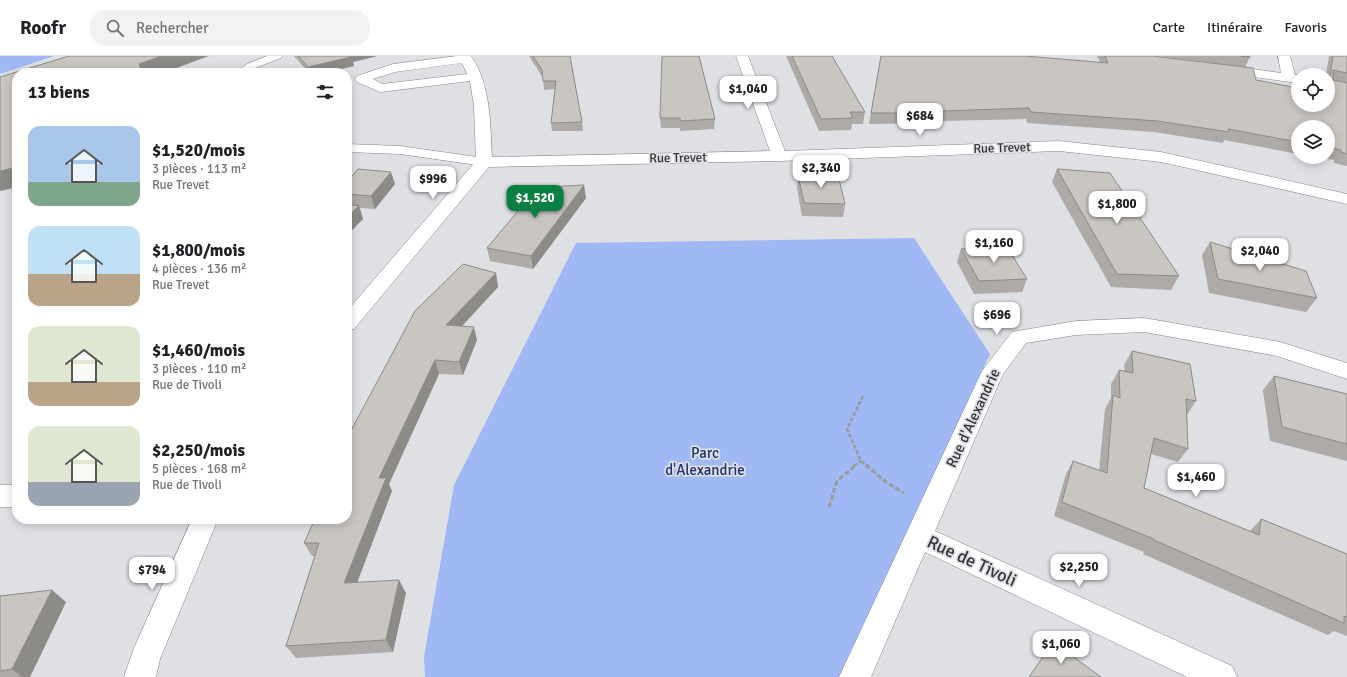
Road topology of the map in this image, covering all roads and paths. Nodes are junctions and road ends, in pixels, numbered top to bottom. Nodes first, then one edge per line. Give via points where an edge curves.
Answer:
1 (277, 56) edge
2 (742, 56) edge
3 (1284, 56) edge
4 (465, 58) edge
5 (1210, 67) edge
6 (248, 68) edge
7 (1291, 73) edge
8 (474, 77) junction
9 (1291, 78) edge
10 (352, 148) edge
11 (778, 156) junction
12 (484, 162) junction
13 (1347, 199) edge
14 (352, 318) edge
15 (1347, 371) edge
16 (863, 396) dead end
17 (861, 461) junction
18 (0, 496) edge
19 (12, 496) edge
20 (829, 507) dead end
21 (931, 509) junction
22 (203, 524) edge
23 (919, 536) junction
24 (140, 677) edge
25 (855, 677) edge
26 (1221, 677) edge

1 - 6 lane
2 - 11 street
3 - 7 street
4 - 8 street
4 - 8 street via 393,68 362,79 380,88
5 - 9 street
8 - 12 street via 481,100
10 - 12 lane via 400,150
11 - 12 street, Rue Trevet
11 - 13 street, Rue Trevet via 1059,146 1161,157
12 - 14 street
15 - 21 street, Rue d'Alexandrie via 1280,349 1144,325 1076,328 1019,337 993,371
16 - 17 path via 847,429
17 - 20 path via 837,481
17 - 21 path via 886,482
18 - 19 street
21 - 23 street, Rue d'Alexandrie
22 - 24 street via 145,659
23 - 25 street, Rue d'Alexandrie
23 - 26 street, Rue de Tivoli

